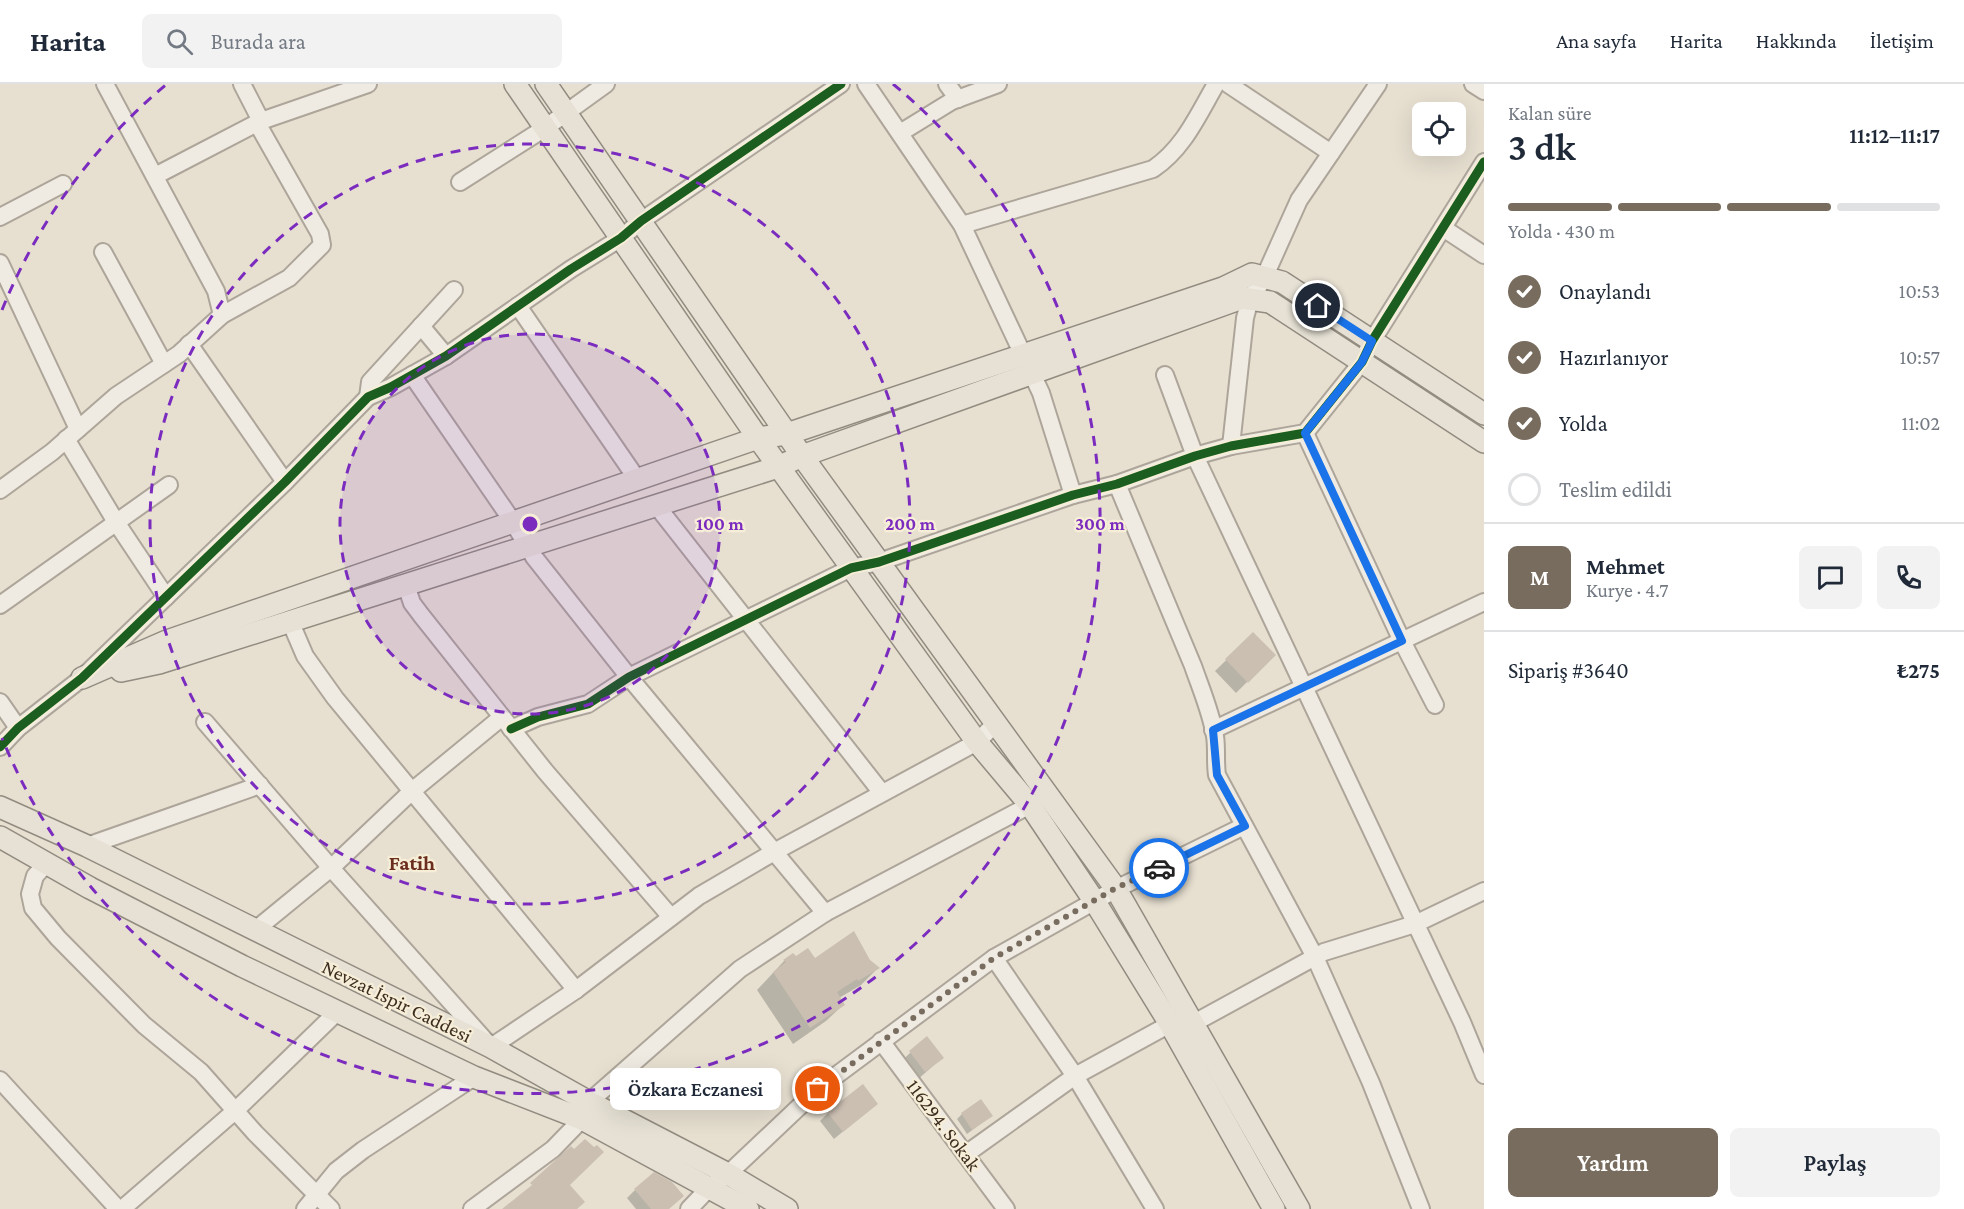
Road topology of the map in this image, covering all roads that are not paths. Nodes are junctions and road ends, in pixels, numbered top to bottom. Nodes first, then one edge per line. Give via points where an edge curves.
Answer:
1 (105, 84) edge
2 (242, 84) edge
3 (515, 84) edge
4 (546, 84) edge
5 (606, 84) edge
6 (841, 84) edge
7 (866, 84) edge
8 (947, 84) edge
9 (998, 84) edge
10 (1216, 84) edge
11 (1228, 84) edge
12 (1378, 84) edge
13 (1473, 84) edge
14 (358, 86) edge
15 (1484, 91) edge
16 (958, 99) junction
17 (566, 113) junction
18 (259, 122) junction
19 (545, 128) junction
20 (900, 133) junction
21 (1331, 153) junction
22 (1484, 162) edge
23 (155, 176) junction
24 (460, 182) dead end
25 (63, 184) dead end
26 (0, 217) edge
27 (641, 221) junction
28 (962, 225) junction
29 (1443, 228) junction
30 (621, 238) junction
31 (102, 252) dead end
32 (1484, 255) edge
33 (0, 263) edge
34 (1264, 278) junction
35 (454, 290) dead end
36 (1250, 299) junction
37 (518, 306) junction
38 (222, 315) junction
39 (421, 326) junction
40 (1372, 341) junction
41 (189, 344) junction
42 (446, 356) junction
43 (1362, 362) junction
44 (164, 364) junction
45 (1028, 364) junction
46 (412, 375) junction
47 (1165, 375) dead end
48 (368, 397) junction
49 (1484, 414) edge
50 (1305, 433) junction
51 (72, 434) junction
52 (787, 434) junction
53 (758, 438) junction
54 (1484, 442) edge
55 (1231, 446) junction
56 (802, 456) junction
57 (1195, 456) junction
58 (778, 466) junction
59 (637, 479) junction
60 (285, 482) junction
61 (1117, 484) junction
62 (169, 485) dead end
63 (0, 490) edge
64 (1073, 495) junction
65 (656, 505) junction
66 (116, 522) junction
67 (513, 522) junction
68 (527, 546) junction
69 (879, 562) junction
70 (851, 568) junction
71 (406, 585) junction
72 (166, 597) junction
73 (1484, 602) edge
74 (0, 605) edge
75 (745, 620) junction
76 (290, 621) junction
77 (1402, 641) junction
78 (629, 677) junction
79 (82, 678) junction
80 (1303, 688) junction
81 (0, 702) edge
82 (1435, 705) dead end
83 (205, 722) dead end
84 (507, 723) junction
85 (995, 724) junction
86 (18, 728) junction
87 (1213, 730) junction
88 (977, 742) junction
89 (0, 747) edge
90 (260, 785) junction
91 (412, 791) junction
92 (882, 793) junction
93 (1030, 805) junction
94 (0, 807) edge
95 (1245, 826) junction
96 (0, 837) edge
97 (87, 846) junction
98 (774, 852) junction
99 (46, 864) junction
100 (331, 868) junction
101 (1116, 888) junction
102 (1484, 891) edge
103 (1095, 902) junction
104 (825, 913) junction
105 (671, 916) junction
106 (1415, 924) junction
107 (254, 931) junction
108 (1315, 957) junction
109 (994, 958) junction
110 (576, 990) junction
111 (337, 1012) junction
112 (1194, 1023) junction
113 (1170, 1024) junction
114 (881, 1041) junction
115 (491, 1047) junction
116 (1484, 1075) edge
117 (1075, 1076) junction
118 (474, 1077) junction
119 (0, 1080) edge
120 (235, 1111) junction
121 (585, 1111) junction
122 (966, 1154) junction
123 (728, 1174) junction
124 (710, 1187) junction
125 (316, 1195) junction
126 (120, 1209) edge
127 (305, 1209) edge
128 (331, 1209) edge
129 (472, 1209) edge
130 (689, 1209) edge
131 (748, 1209) edge
132 (787, 1209) edge
133 (1006, 1209) edge
134 (1155, 1209) edge
135 (1274, 1209) edge
136 (1299, 1209) edge
137 (1421, 1209) edge

1 - 23 street
2 - 18 street
3 - 19 main road
4 - 17 main road
5 - 17 street
6 - 27 street
7 - 20 street
8 - 16 street
9 - 16 street
10 - 28 street via 1181,145 1153,169
11 - 21 street
12 - 21 street
13 - 15 street
14 - 18 street
16 - 20 street
17 - 19 street
17 - 27 main road
18 - 23 street
18 - 38 street via 320,234 322,245 289,278
19 - 24 street
19 - 30 main road
20 - 28 street
21 - 34 street via 1299,200
22 - 29 street
23 - 38 street via 216,291
25 - 26 street
27 - 30 street
27 - 52 main road
28 - 45 street
29 - 32 street
29 - 40 street
30 - 37 street
30 - 53 main road
31 - 44 street
33 - 51 street
34 - 36 street
34 - 40 main road via 1282,282
34 - 45 main road via 1252,274
35 - 39 street
36 - 43 main road via 1270,302
36 - 45 main road via 1242,298
36 - 55 street
37 - 42 street
37 - 59 street
38 - 41 street
39 - 42 street
39 - 48 street via 370,382
40 - 43 street
40 - 49 main road
41 - 44 street
41 - 60 street
42 - 46 street
43 - 50 street
43 - 54 main road
44 - 51 street via 116,396
45 - 52 main road
45 - 56 main road
45 - 64 street
46 - 48 street
46 - 67 street
47 - 57 street
48 - 60 street
50 - 55 street
50 - 77 street
51 - 63 street
51 - 66 street
52 - 53 main road
52 - 56 main road
53 - 58 main road
53 - 59 main road
55 - 57 street
56 - 58 main road
56 - 69 main road
57 - 61 street
57 - 80 street
58 - 65 main road
58 - 70 main road
59 - 67 main road
60 - 72 street
61 - 64 street
61 - 87 street via 1193,666
62 - 66 street
64 - 69 street
65 - 68 main road
65 - 75 street
66 - 72 street
66 - 74 street
67 - 68 street
67 - 79 main road via 167,641
68 - 71 main road
68 - 78 street
69 - 70 street
69 - 85 main road
70 - 75 street
70 - 88 main road
71 - 76 main road
71 - 84 street via 412,603
72 - 79 street
73 - 77 street
75 - 78 street
75 - 92 street
76 - 79 main road via 159,663
76 - 91 street via 305,656 335,698
77 - 80 street
77 - 82 street
78 - 84 street via 588,704
78 - 98 street
79 - 86 street
80 - 87 street
80 - 106 street
81 - 86 street
83 - 90 street
84 - 91 street
84 - 105 street
85 - 88 street
85 - 101 main road
86 - 89 street
87 - 95 street via 1217,775
88 - 92 street
88 - 93 main road
90 - 97 street
90 - 100 street
91 - 100 street
91 - 110 street
92 - 98 street
93 - 103 main road
93 - 104 street
94 - 97 main road, Nevzat İspir Caddesi
95 - 101 street
95 - 108 street
96 - 99 main road, Nevzat İspir Caddesi
97 - 107 main road, Nevzat İspir Caddesi
98 - 104 street
98 - 105 street
99 - 111 main road, Nevzat İspir Caddesi
99 - 120 street via 31,887 33,908 144,1025 201,1072
100 - 107 street
100 - 115 street
101 - 103 street
101 - 112 main road
102 - 106 street
103 - 109 street
103 - 113 main road
104 - 121 street via 740,969
105 - 110 street
106 - 108 street
106 - 116 street
107 - 115 main road, Nevzat İspir Caddesi
108 - 112 street
108 - 137 street
109 - 114 street
109 - 117 street
110 - 115 street
111 - 118 main road, Nevzat İspir Caddesi
111 - 120 street
112 - 113 street
112 - 136 main road
113 - 117 street
113 - 135 main road
114 - 122 street, 116294. Sokak
114 - 123 street via 818,1089
115 - 121 main road, Nevzat İspir Caddesi
117 - 122 street
117 - 134 street
118 - 121 main road, Nevzat İspir Caddesi
118 - 125 street via 363,1150 336,1171
119 - 126 street
120 - 125 street
120 - 126 street
121 - 123 main road, Nevzat İspir Caddesi
121 - 124 main road, Nevzat İspir Caddesi
121 - 129 street via 553,1149
122 - 133 street, 116294. Sokak
123 - 124 street
123 - 132 main road, Nevzat İspir Caddesi
124 - 130 street
124 - 131 main road, Nevzat İspir Caddesi
125 - 127 street
125 - 128 street

